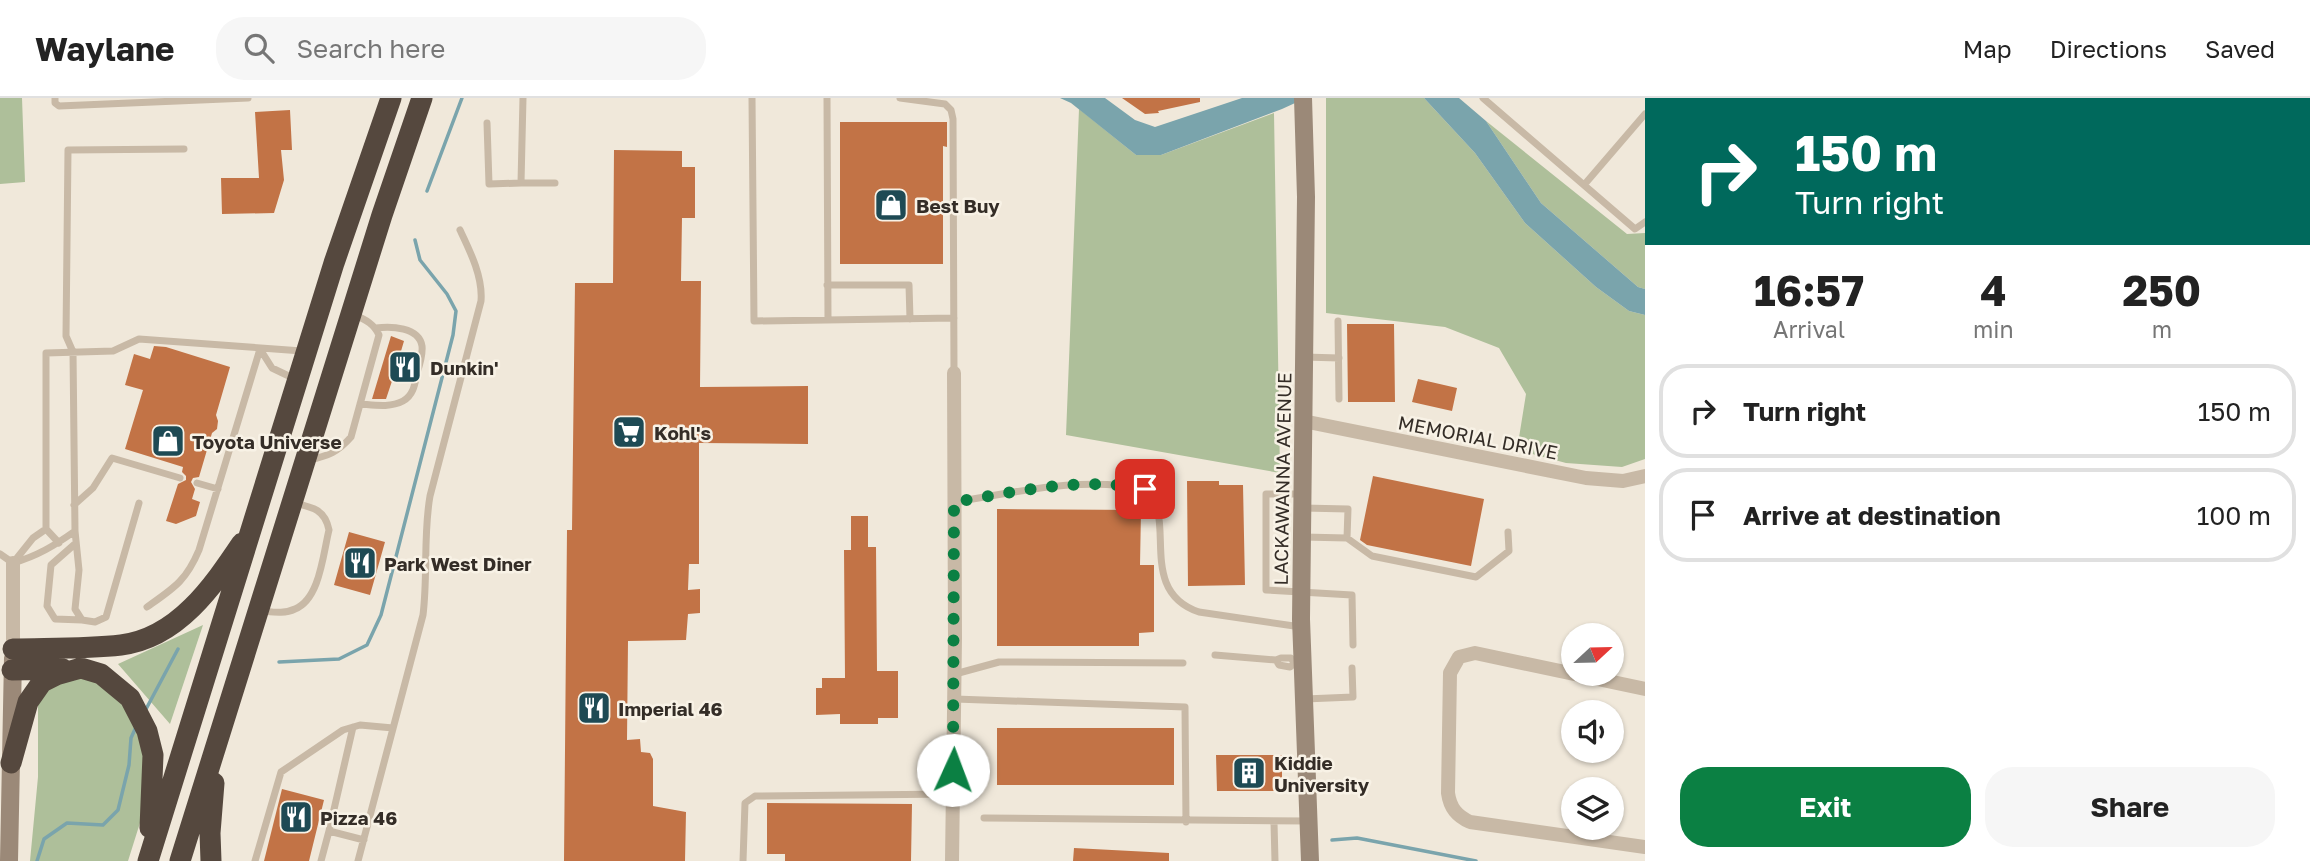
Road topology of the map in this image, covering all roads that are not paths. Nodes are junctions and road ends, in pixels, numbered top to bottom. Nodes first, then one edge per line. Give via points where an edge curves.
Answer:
1 (55, 98) edge
2 (248, 98) edge
3 (391, 98) edge
4 (422, 98) edge
5 (523, 98) edge
6 (752, 98) edge
7 (827, 98) edge
8 (900, 98) edge
9 (1483, 98) edge
10 (1303, 101) edge
11 (1645, 114) edge
12 (487, 123) dead end
13 (184, 149) dead end
14 (522, 183) junction
15 (555, 183) dead end
16 (1584, 185) junction
17 (1645, 222) edge
18 (460, 230) dead end
19 (827, 285) junction
20 (351, 313) junction
21 (954, 318) junction
22 (910, 319) junction
23 (828, 320) junction
24 (1338, 321) dead end
25 (376, 328) junction
26 (261, 349) junction
27 (307, 351) junction
28 (73, 352) junction
29 (1304, 357) junction
30 (1339, 358) junction
31 (954, 373) joint
32 (298, 381) junction
33 (1339, 399) dead end
34 (360, 404) junction
35 (1303, 421) junction
36 (305, 461) junction
37 (1645, 476) edge
38 (180, 478) dead end
39 (197, 482) dead end
40 (218, 489) junction
41 (1302, 501) junction
42 (139, 502) dead end
43 (292, 502) junction
44 (954, 502) junction
45 (75, 505) junction
46 (255, 524) junction
47 (46, 529) junction
48 (75, 531) junction
49 (1508, 532) dead end
50 (1302, 537) junction
51 (1347, 538) junction
52 (59, 543) junction
53 (76, 543) junction
54 (0, 554) edge
55 (13, 563) junction
56 (1301, 592) junction
57 (147, 607) dead end
58 (258, 611) junction
59 (82, 620) junction
60 (1301, 627) junction
61 (1353, 645) dead end
62 (1215, 655) dead end
63 (13, 659) junction
64 (1183, 663) dead end
65 (1298, 663) junction
66 (81, 668) junction
67 (1352, 668) dead end
68 (954, 674) junction
69 (1645, 689) edge
70 (955, 699) junction
71 (1304, 699) junction
72 (353, 727) junction
73 (393, 729) junction
74 (217, 744) junction
75 (11, 763) junction
76 (952, 794) junction
77 (984, 818) dead end
78 (1308, 821) junction
79 (1186, 822) junction
80 (1274, 822) junction
81 (329, 831) junction
82 (364, 840) junction
83 (1645, 847) edge
84 (9, 861) edge
85 (148, 861) edge
86 (180, 861) edge
87 (211, 861) edge
88 (256, 861) edge
89 (321, 861) edge
90 (358, 861) edge
91 (743, 861) edge
92 (952, 861) edge
93 (1275, 861) edge
94 (1310, 861) edge

1 - 2 lane via 59,106
3 - 27 highway
4 - 20 highway
5 - 14 lane
6 - 23 lane via 754,321
7 - 19 lane
8 - 21 lane via 945,104 951,110
9 - 16 lane
10 - 29 street, LACKAWANNA AVENUE
11 - 16 lane
12 - 14 lane via 489,184
13 - 28 lane via 68,150 66,336
14 - 15 lane
16 - 17 lane via 1635,229
18 - 73 lane via 471,251 481,295 430,496 423,615
19 - 22 lane via 909,285
19 - 23 lane
20 - 25 lane
20 - 36 highway
21 - 22 lane
21 - 31 lane
22 - 23 lane
24 - 30 lane
25 - 34 lane via 379,335
25 - 34 lane via 393,327 416,335 422,355 408,397 394,404
26 - 27 lane
26 - 28 lane via 139,339 113,351
26 - 32 lane via 272,368
26 - 40 lane
27 - 32 highway
28 - 45 lane
28 - 47 lane via 46,353
29 - 30 lane
29 - 35 street, LACKAWANNA AVENUE
30 - 33 lane
31 - 44 street
32 - 46 highway
34 - 36 lane via 351,437 342,447 329,456
35 - 37 street, MEMORIAL DRIVE via 1586,478 1623,481
35 - 41 street, LACKAWANNA AVENUE
36 - 43 highway
38 - 45 lane via 112,458 93,488
39 - 40 lane
40 - 57 lane via 190,571
41 - 50 street, LACKAWANNA AVENUE
41 - 51 lane via 1348,509
41 - 56 lane via 1266,494 1266,590
42 - 59 lane via 106,617 95,622
43 - 58 highway
43 - 58 lane via 315,508 327,520 329,530 314,593 295,610
44 - 60 lane via 1051,485 1145,489 1158,508 1165,578 1185,607
44 - 68 street
45 - 48 lane
46 - 63 highway via 201,599 154,635 124,645
46 - 85 highway
47 - 52 lane
47 - 55 lane
48 - 52 lane
48 - 53 lane
49 - 51 lane via 1509,551 1476,577 1372,556
50 - 51 lane
50 - 56 street, LACKAWANNA AVENUE
52 - 55 lane
53 - 59 lane via 75,609
53 - 59 lane via 51,565 47,606 55,619
54 - 55 lane
55 - 63 street
56 - 60 street, LACKAWANNA AVENUE
56 - 61 lane via 1352,595
58 - 74 highway
60 - 65 street, LACKAWANNA AVENUE
62 - 65 lane via 1276,660 1290,667
63 - 66 highway
63 - 75 street
64 - 68 lane via 999,662
65 - 71 street, LACKAWANNA AVENUE
66 - 75 highway via 56,675 35,692
66 - 85 highway via 119,686 147,731 153,755
67 - 71 lane via 1353,697
68 - 70 street
69 - 83 street via 1475,653 1459,657 1450,673 1448,793 1456,813 1470,821
70 - 76 street
70 - 79 lane via 1185,707
71 - 78 street, LACKAWANNA AVENUE
72 - 73 lane
72 - 81 lane
72 - 88 lane via 281,772
73 - 82 lane
74 - 86 highway
74 - 87 highway
75 - 84 street
76 - 91 lane via 755,796 745,803
76 - 92 street
77 - 79 lane
78 - 80 lane
78 - 94 street, LACKAWANNA AVENUE
79 - 80 lane
80 - 93 lane
81 - 82 lane
81 - 89 lane
82 - 90 lane

